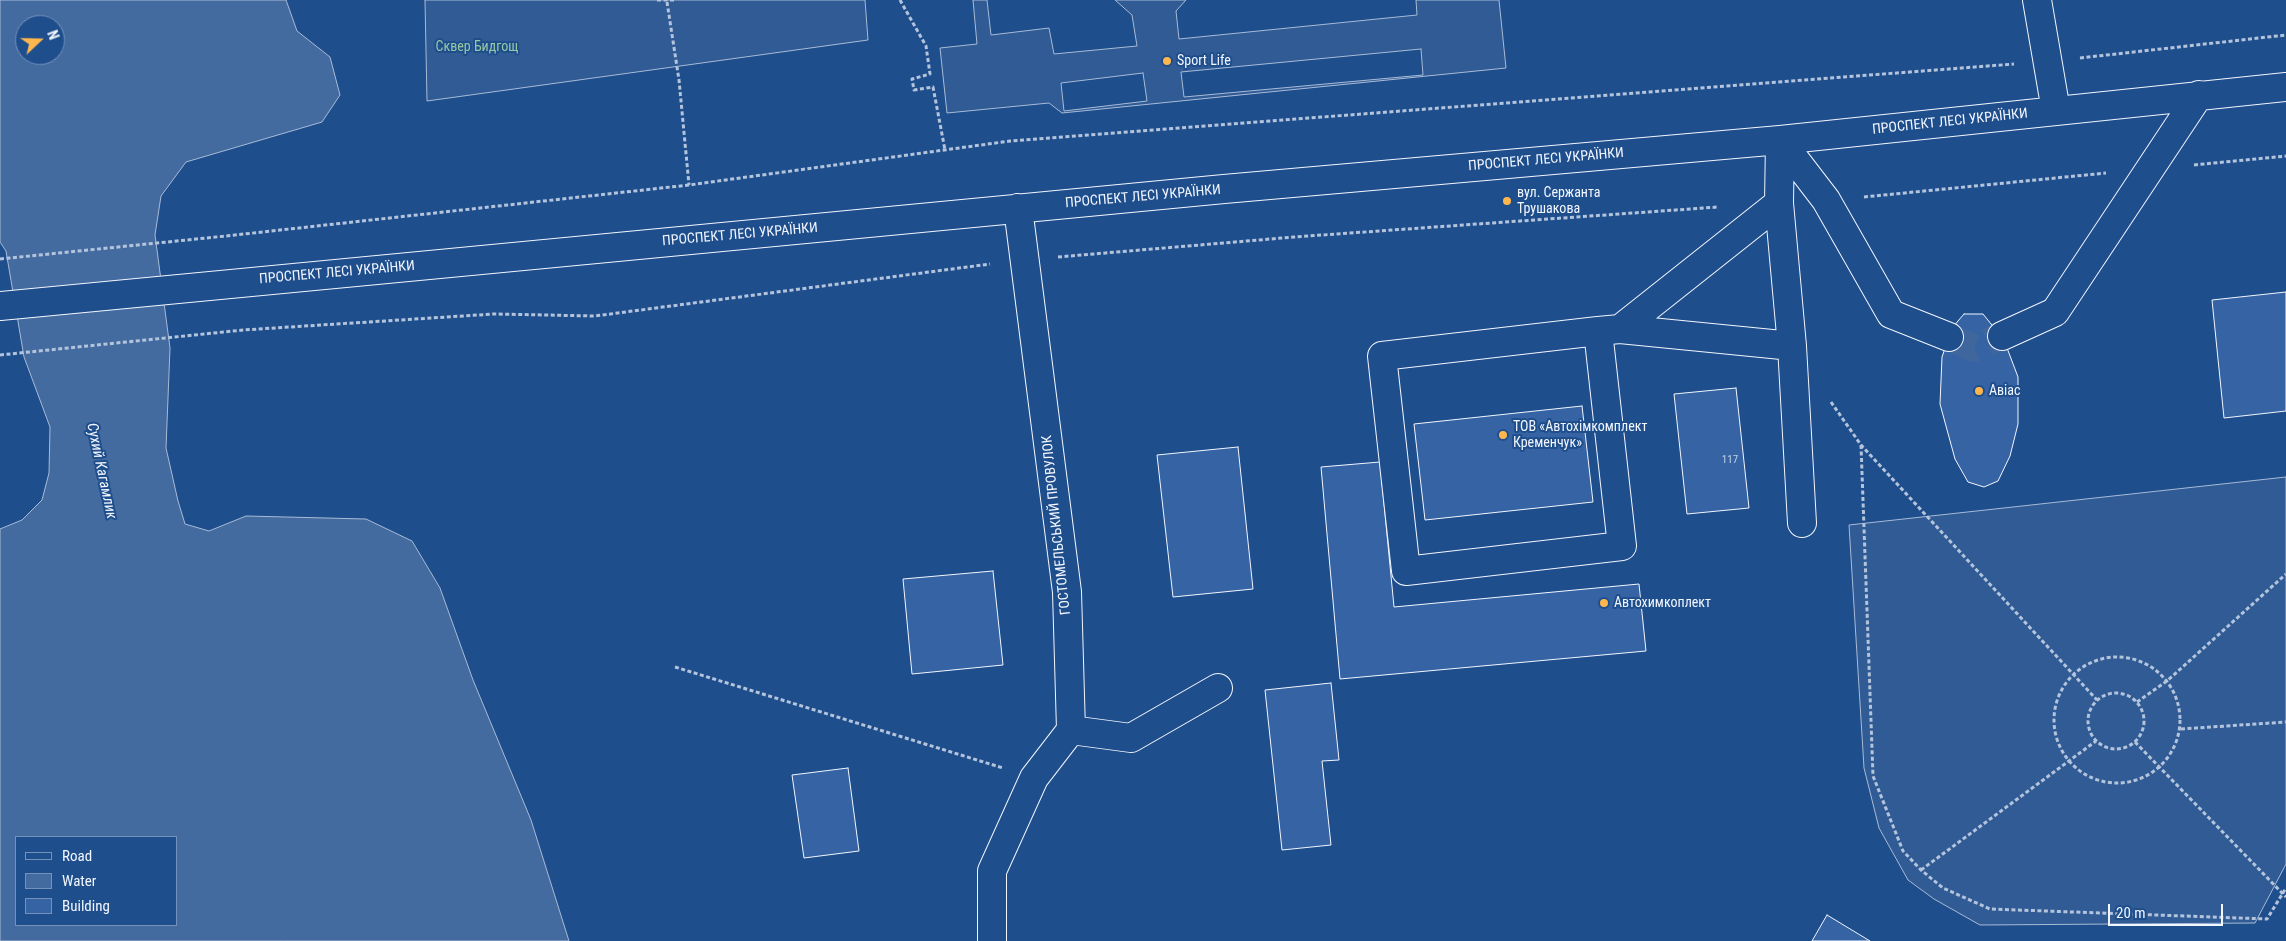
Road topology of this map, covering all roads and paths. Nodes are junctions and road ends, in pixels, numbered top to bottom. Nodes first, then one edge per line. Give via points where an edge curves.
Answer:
1 (657, 0) edge
2 (675, 0) edge
3 (900, 0) edge
4 (2037, 0) edge
5 (667, 2) junction
6 (2286, 35) edge
7 (2048, 62) junction
8 (2286, 87) edge
9 (2199, 95) junction
10 (2056, 111) junction
11 (1780, 140) junction
12 (945, 150) junction
13 (2286, 156) edge
14 (2150, 169) junction
15 (689, 185) junction
16 (1826, 200) junction
17 (1780, 203) junction
18 (1720, 207) dead end
19 (1018, 208) junction
20 (0, 259) edge
21 (1026, 260) junction
22 (0, 306) edge
23 (1609, 330) junction
24 (2002, 336) tunnel mouth
25 (1949, 338) tunnel mouth
26 (1792, 346) junction
27 (0, 355) edge
28 (1829, 399) dead end
29 (1861, 445) junction
30 (1802, 523) dead end
31 (2286, 574) edge
32 (675, 667) dead end
33 (2074, 674) junction
34 (2167, 681) junction
35 (1218, 688) dead end
36 (2098, 700) junction
37 (2137, 702) junction
38 (2286, 722) edge
39 (2181, 729) junction
40 (1071, 730) junction
41 (2096, 741) junction
42 (2135, 742) junction
43 (2068, 762) junction
44 (2159, 767) junction
45 (1034, 778) junction
46 (1921, 870) junction
47 (2286, 888) edge
48 (2282, 894) junction
49 (2286, 897) edge
50 (992, 941) edge

1 - 5 path
2 - 5 path
3 - 12 path via 926,46 930,74 912,79 914,90 933,87
4 - 7 street
5 - 15 path via 679,80
6 - 7 path
7 - 10 street
7 - 12 path via 1010,141
8 - 9 street, ПРОСПЕКТ ЛЕСІ УКРАЇНКИ
9 - 10 street, ПРОСПЕКТ ЛЕСІ УКРАЇНКИ
9 - 14 street
10 - 11 street, ПРОСПЕКТ ЛЕСІ УКРАЇНКИ
11 - 16 street
11 - 17 street
11 - 19 street, ПРОСПЕКТ ЛЕСІ УКРАЇНКИ
12 - 15 path
13 - 14 path
14 - 16 path
14 - 24 street via 2055,312
15 - 20 path
16 - 25 street via 1891,314
17 - 23 street
17 - 26 street
18 - 21 path via 1294,237
19 - 21 street, ГОСТОМЕЛЬСЬКИЙ ПРОВУЛОК
19 - 22 street, ПРОСПЕКТ ЛЕСІ УКРАЇНКИ
21 - 27 path via 595,316 494,314 243,330
21 - 40 street, ГОСТОМЕЛЬСЬКИЙ ПРОВУЛОК via 1067,592
23 - 23 street via 1622,546 1406,571 1382,356
23 - 26 street
26 - 30 street
28 - 29 path
29 - 33 path
29 - 46 path via 1873,776 1903,851
31 - 34 path
32 - 45 path
33 - 34 path via 2104,658 2122,657 2139,661
33 - 36 path
33 - 43 path via 2056,703 2054,720 2056,737
34 - 37 path
34 - 39 path via 2178,703
35 - 40 street via 1131,738
36 - 37 path via 2122,693
36 - 41 path via 2088,716 2088,725
37 - 42 path via 2145,720 2144,730
38 - 39 path
39 - 44 path via 2172,754
40 - 45 street
41 - 42 path via 2113,750
41 - 43 path
42 - 44 path
43 - 44 path via 2087,776 2121,784 2138,781
43 - 46 path
44 - 48 path
45 - 50 street via 992,871
46 - 48 path via 1943,888 1990,909 2267,919
47 - 48 path
48 - 49 path

